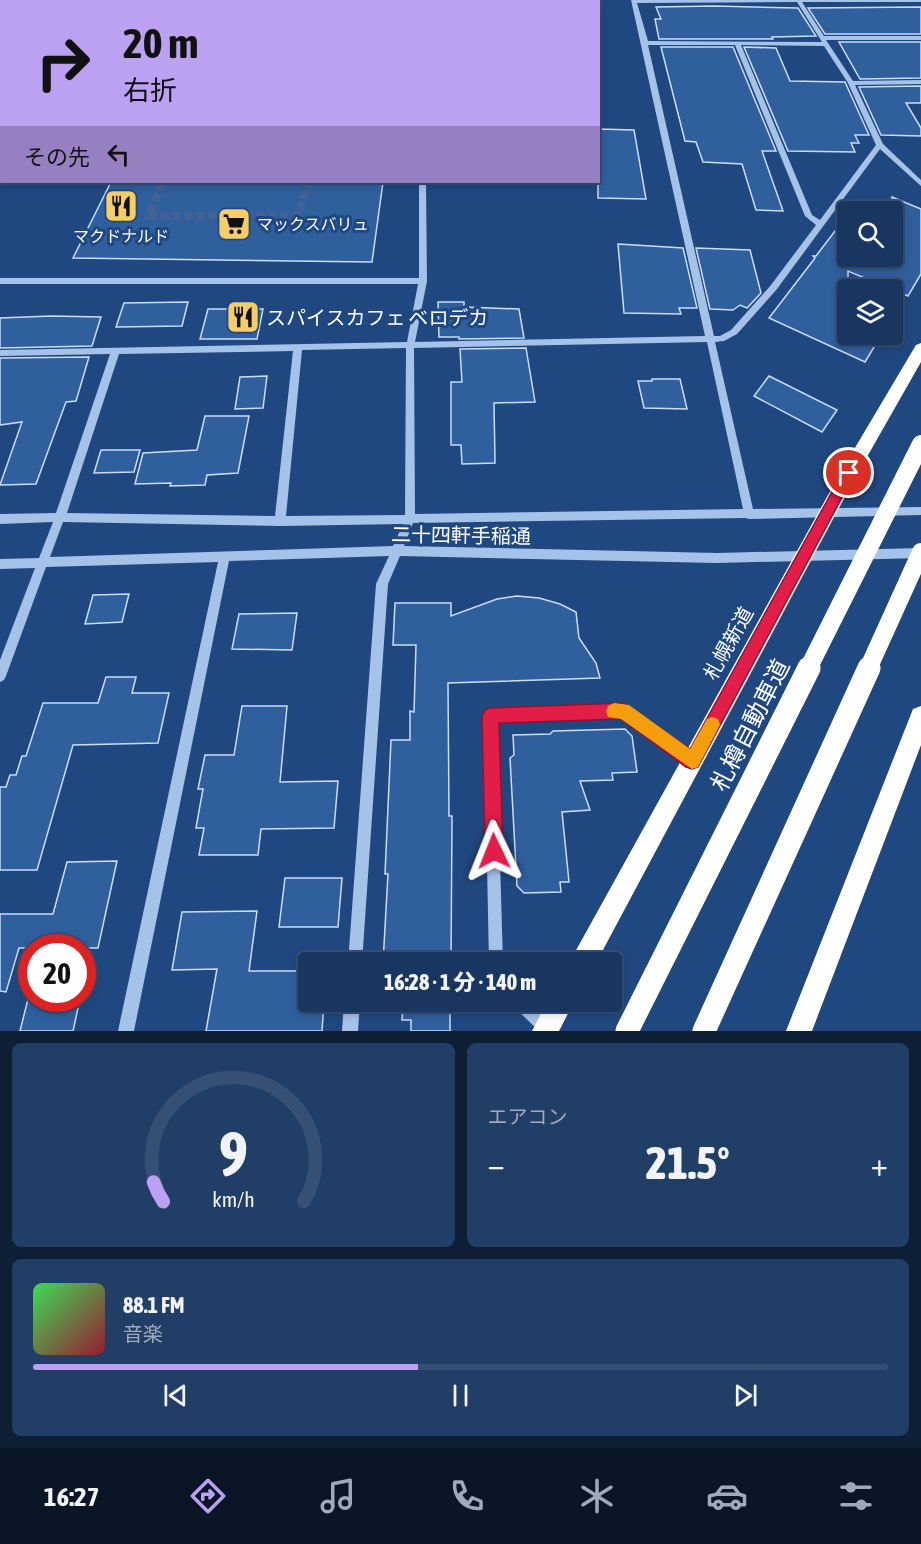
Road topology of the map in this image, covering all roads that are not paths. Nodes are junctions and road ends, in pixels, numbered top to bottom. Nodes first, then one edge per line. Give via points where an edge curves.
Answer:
1 (921, 0) edge
2 (634, 1) edge
3 (799, 1) edge
4 (921, 38) edge
5 (822, 41) junction
6 (645, 43) junction
7 (738, 45) junction
8 (921, 81) edge
9 (851, 83) junction
10 (880, 146) junction
11 (423, 183) edge
12 (921, 184) edge
13 (821, 225) junction
14 (0, 281) edge
15 (423, 281) junction
16 (710, 339) junction
17 (410, 346) junction
18 (298, 348) junction
19 (921, 349) edge
20 (115, 351) junction
21 (0, 353) edge
22 (921, 444) edge
23 (921, 511) edge
24 (827, 514) junction
25 (749, 515) junction
26 (58, 517) junction
27 (0, 519) edge
28 (410, 519) junction
29 (279, 521) junction
30 (396, 551) junction
31 (921, 552) edge
32 (805, 557) junction
33 (224, 558) junction
34 (41, 562) junction
35 (0, 564) edge
36 (0, 676) edge
37 (921, 717) edge
38 (692, 761) junction
39 (356, 952) edge
40 (496, 952) edge
41 (588, 952) edge
42 (351, 1012) edge
43 (529, 1012) edge
44 (555, 1012) edge
45 (546, 1029) edge
46 (126, 1031) edge
47 (350, 1031) edge
48 (627, 1031) edge
49 (704, 1031) edge
50 (799, 1031) edge

1 - 3 street
2 - 3 street
2 - 6 street
3 - 5 street
4 - 5 street
5 - 7 street
5 - 9 street
6 - 7 street
6 - 16 street
7 - 13 street via 809,216
8 - 9 street
9 - 10 street
10 - 12 street
10 - 13 street
11 - 15 street
13 - 16 street via 734,332 721,339
14 - 15 street
15 - 17 street
16 - 17 street
16 - 25 street
17 - 18 street
17 - 28 street
18 - 20 street
18 - 29 street
19 - 24 highway, 札幌新道
20 - 21 street
20 - 26 street
22 - 48 highway, 札樽自動車道, bridge
23 - 24 street, 二十四軒手稲通
24 - 25 street, 二十四軒手稲通
24 - 32 highway, 札幌新道
25 - 28 street, 二十四軒手稲通
26 - 27 street, 二十四軒手稲通
26 - 29 street, 二十四軒手稲通
26 - 34 street
28 - 29 street, 二十四軒手稲通
28 - 30 street
30 - 32 street, 二十四軒手稲通
30 - 33 street, 二十四軒手稲通
30 - 39 street via 382,584
31 - 32 street, 二十四軒手稲通
31 - 49 highway, bridge
32 - 38 highway, 札幌新道
33 - 34 street, 二十四軒手稲通
33 - 46 street
34 - 35 street, 二十四軒手稲通
34 - 36 street
37 - 50 highway
38 - 40 street via 623,711 490,716
38 - 41 highway, 札幌新道
42 - 47 street
43 - 45 street
44 - 45 highway

